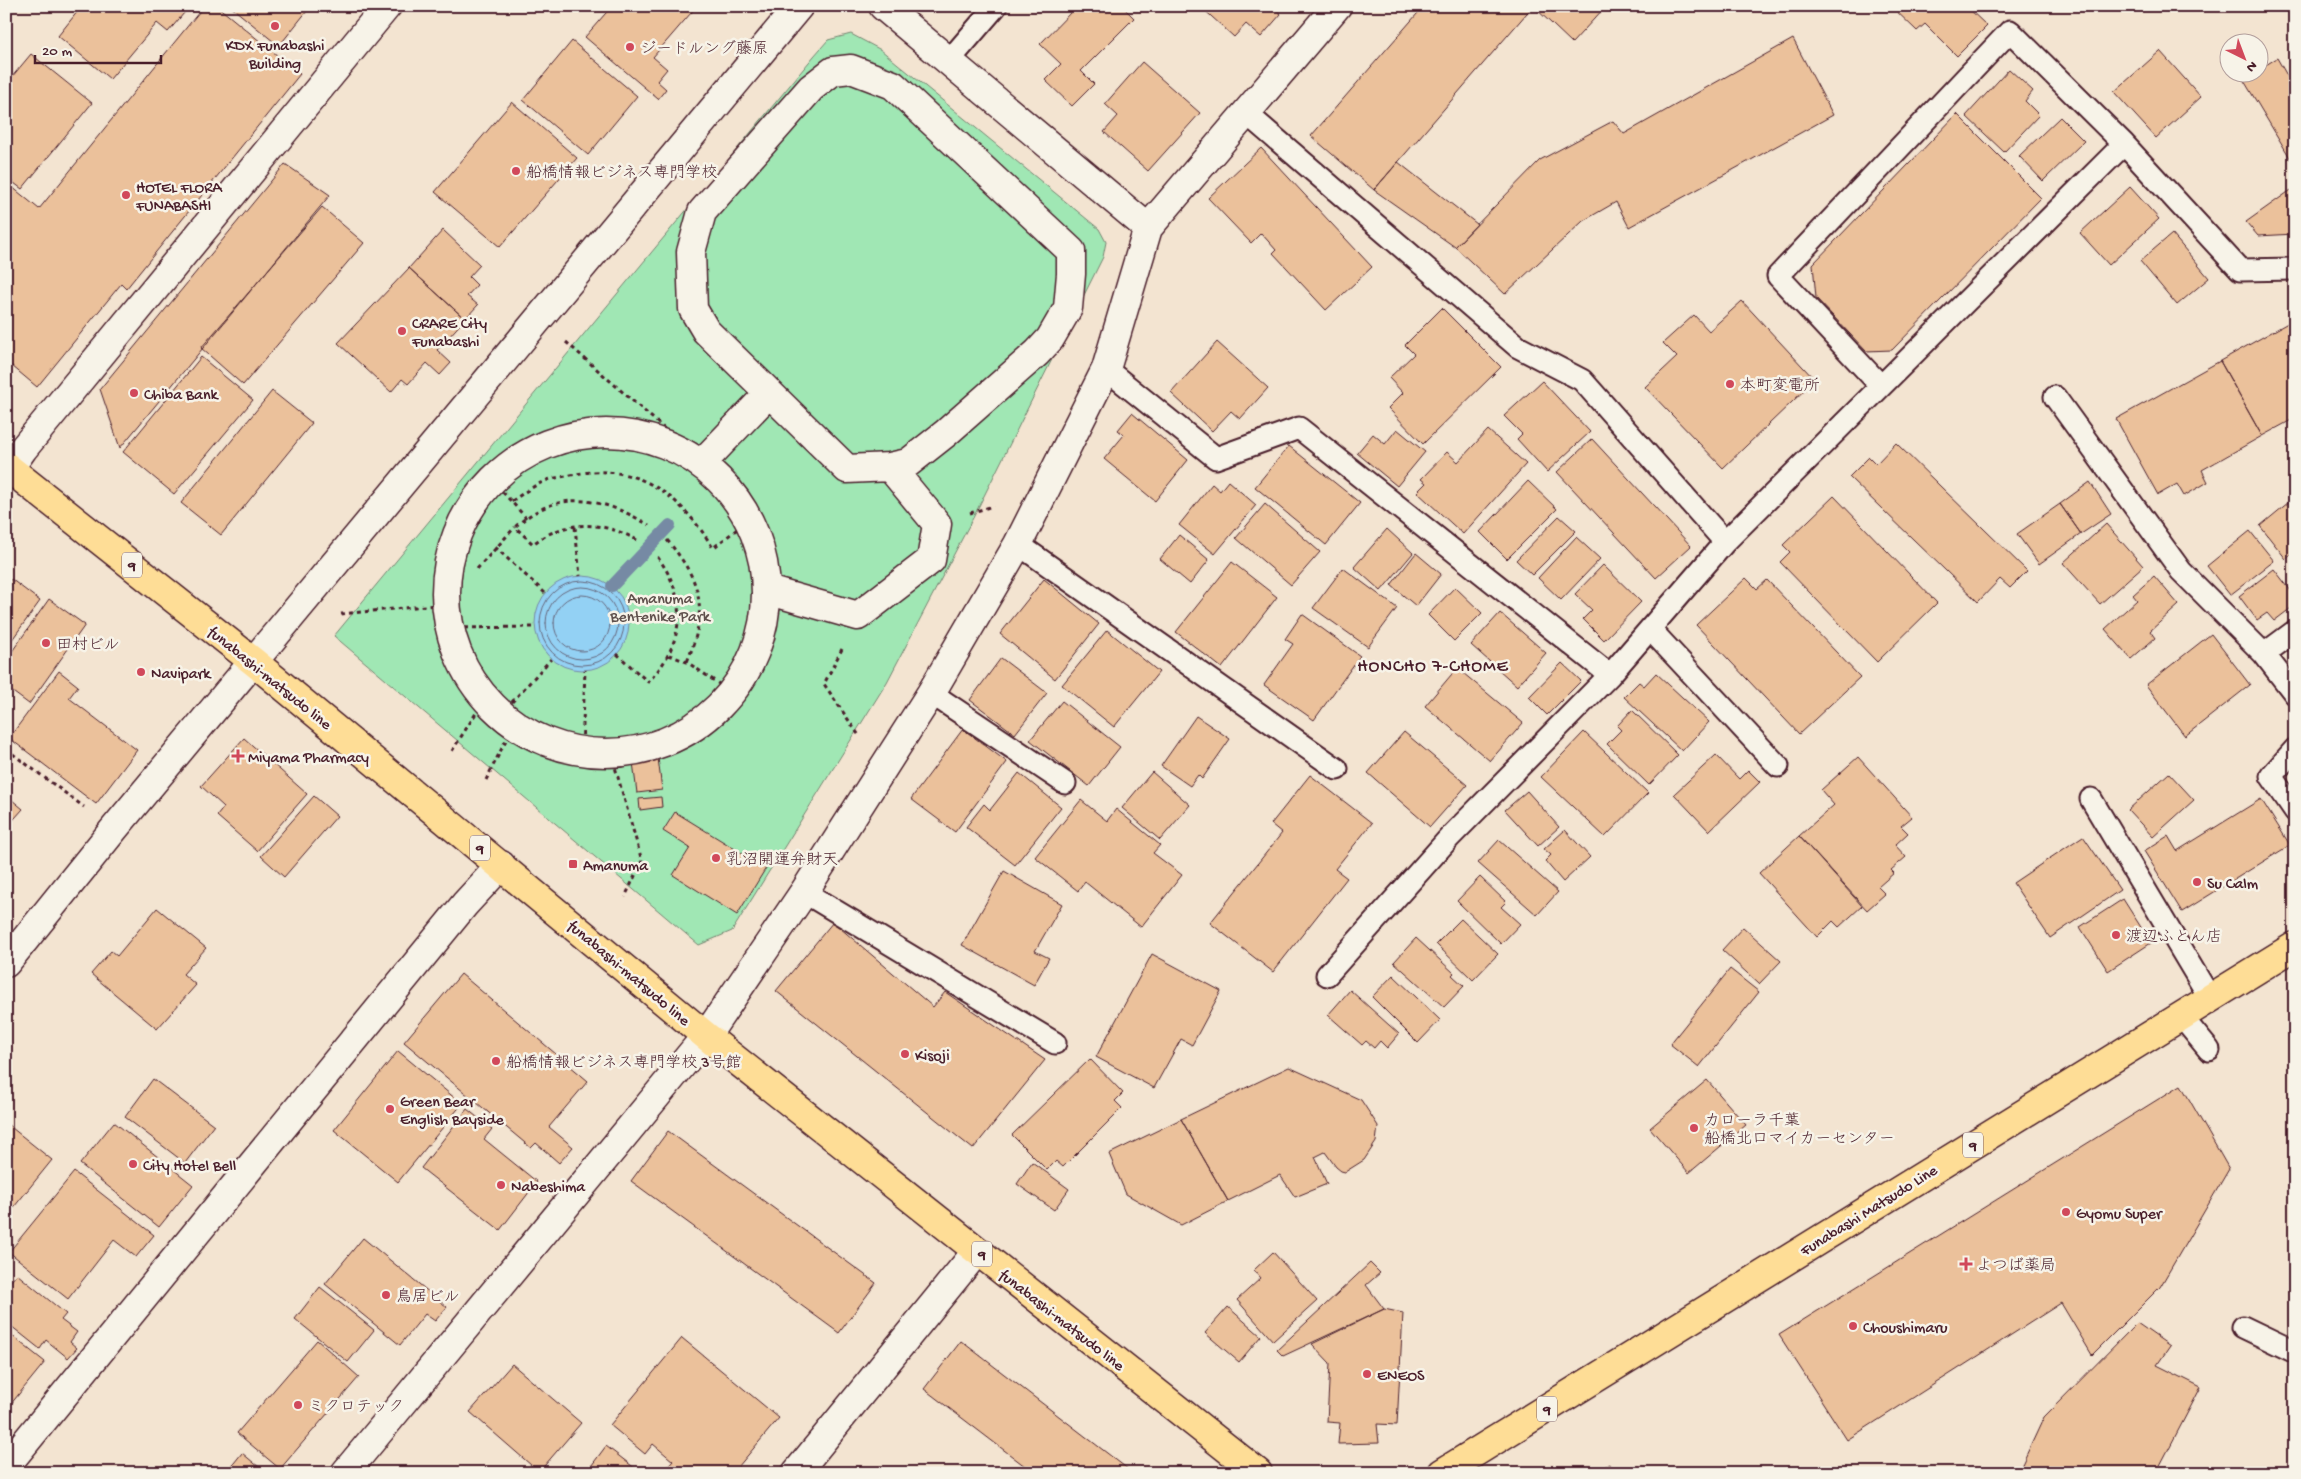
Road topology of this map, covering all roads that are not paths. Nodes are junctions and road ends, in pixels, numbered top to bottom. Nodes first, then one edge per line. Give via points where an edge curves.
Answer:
1 (387, 6) edge
2 (799, 6) edge
3 (883, 6) edge
4 (996, 6) edge
5 (1337, 6) edge
6 (948, 62) junction
7 (1246, 113) junction
8 (2124, 144) junction
9 (1148, 228) junction
10 (2295, 269) edge
11 (1106, 369) junction
12 (1881, 386) junction
13 (770, 393) junction
14 (2054, 397) dead end
15 (702, 463) junction
16 (8, 467) edge
17 (890, 467) junction
18 (1725, 542) junction
19 (1018, 544) junction
20 (767, 590) junction
21 (1650, 629) junction
22 (2295, 631) edge
23 (2264, 654) junction
24 (254, 662) junction
25 (1610, 676) junction
26 (931, 693) junction
27 (2295, 694) edge
28 (2295, 749) edge
29 (1778, 766) dead end
30 (1337, 768) dead end
31 (1065, 783) dead end
32 (2091, 799) dead end
33 (2295, 812) edge
34 (501, 865) junction
35 (804, 892) junction
36 (2295, 946) edge
37 (6, 963) edge
38 (1326, 975) dead end
39 (2210, 998) junction
40 (2181, 1016) junction
41 (706, 1036) junction
42 (1055, 1044) dead end
43 (2209, 1050) dead end
44 (977, 1251) junction
45 (2243, 1327) dead end
46 (2295, 1352) edge
47 (6, 1466) edge
48 (345, 1473) edge
49 (796, 1473) edge
50 (1258, 1473) edge
51 (1442, 1473) edge

1 - 16 street
2 - 24 street
3 - 6 street
4 - 6 lane
5 - 7 street
6 - 9 street
7 - 9 street
7 - 18 lane via 1518,347 1582,380
8 - 10 lane via 2240,270
8 - 12 lane
8 - 12 lane via 2010,32 1778,276
9 - 11 street
11 - 19 street
11 - 25 lane via 1216,458 1299,428
12 - 18 lane
13 - 15 street
13 - 17 street via 847,469
13 - 17 street via 706,331 693,309 692,252 702,212 811,88 833,71 852,69 893,86 1071,251 1068,308 1050,339 925,452 908,463
14 - 23 lane via 2181,571
15 - 20 street via 729,489 750,520 765,566
15 - 20 street via 646,436 605,432 563,438 544,445 519,458 492,480 471,507 456,537 447,570 448,616 463,666 500,712 536,737 582,752 611,753 646,748 678,736 707,717 732,693 757,648 766,612
16 - 24 main road, funabashi-matsudo line / 9
17 - 20 street via 937,524 931,560 858,616
18 - 21 lane
19 - 26 street
19 - 30 lane
21 - 25 lane
21 - 29 lane
22 - 23 lane
23 - 27 lane
24 - 34 main road, funabashi-matsudo line / 9
24 - 37 street
25 - 38 lane via 1450,837
26 - 31 lane
26 - 35 street
28 - 33 lane via 2271,776
32 - 39 lane
34 - 41 main road, funabashi-matsudo line / 9
34 - 47 street via 465,904
35 - 41 street
35 - 42 lane
36 - 39 main road, Funabashi Matsudo Line / 9
39 - 40 main road, Funabashi Matsudo Line / 9
40 - 43 lane
40 - 51 main road, Funabashi Matsudo Line / 9
41 - 44 main road, funabashi-matsudo line / 9
41 - 48 street
44 - 49 street
44 - 50 main road, funabashi-matsudo line / 9
45 - 46 lane

